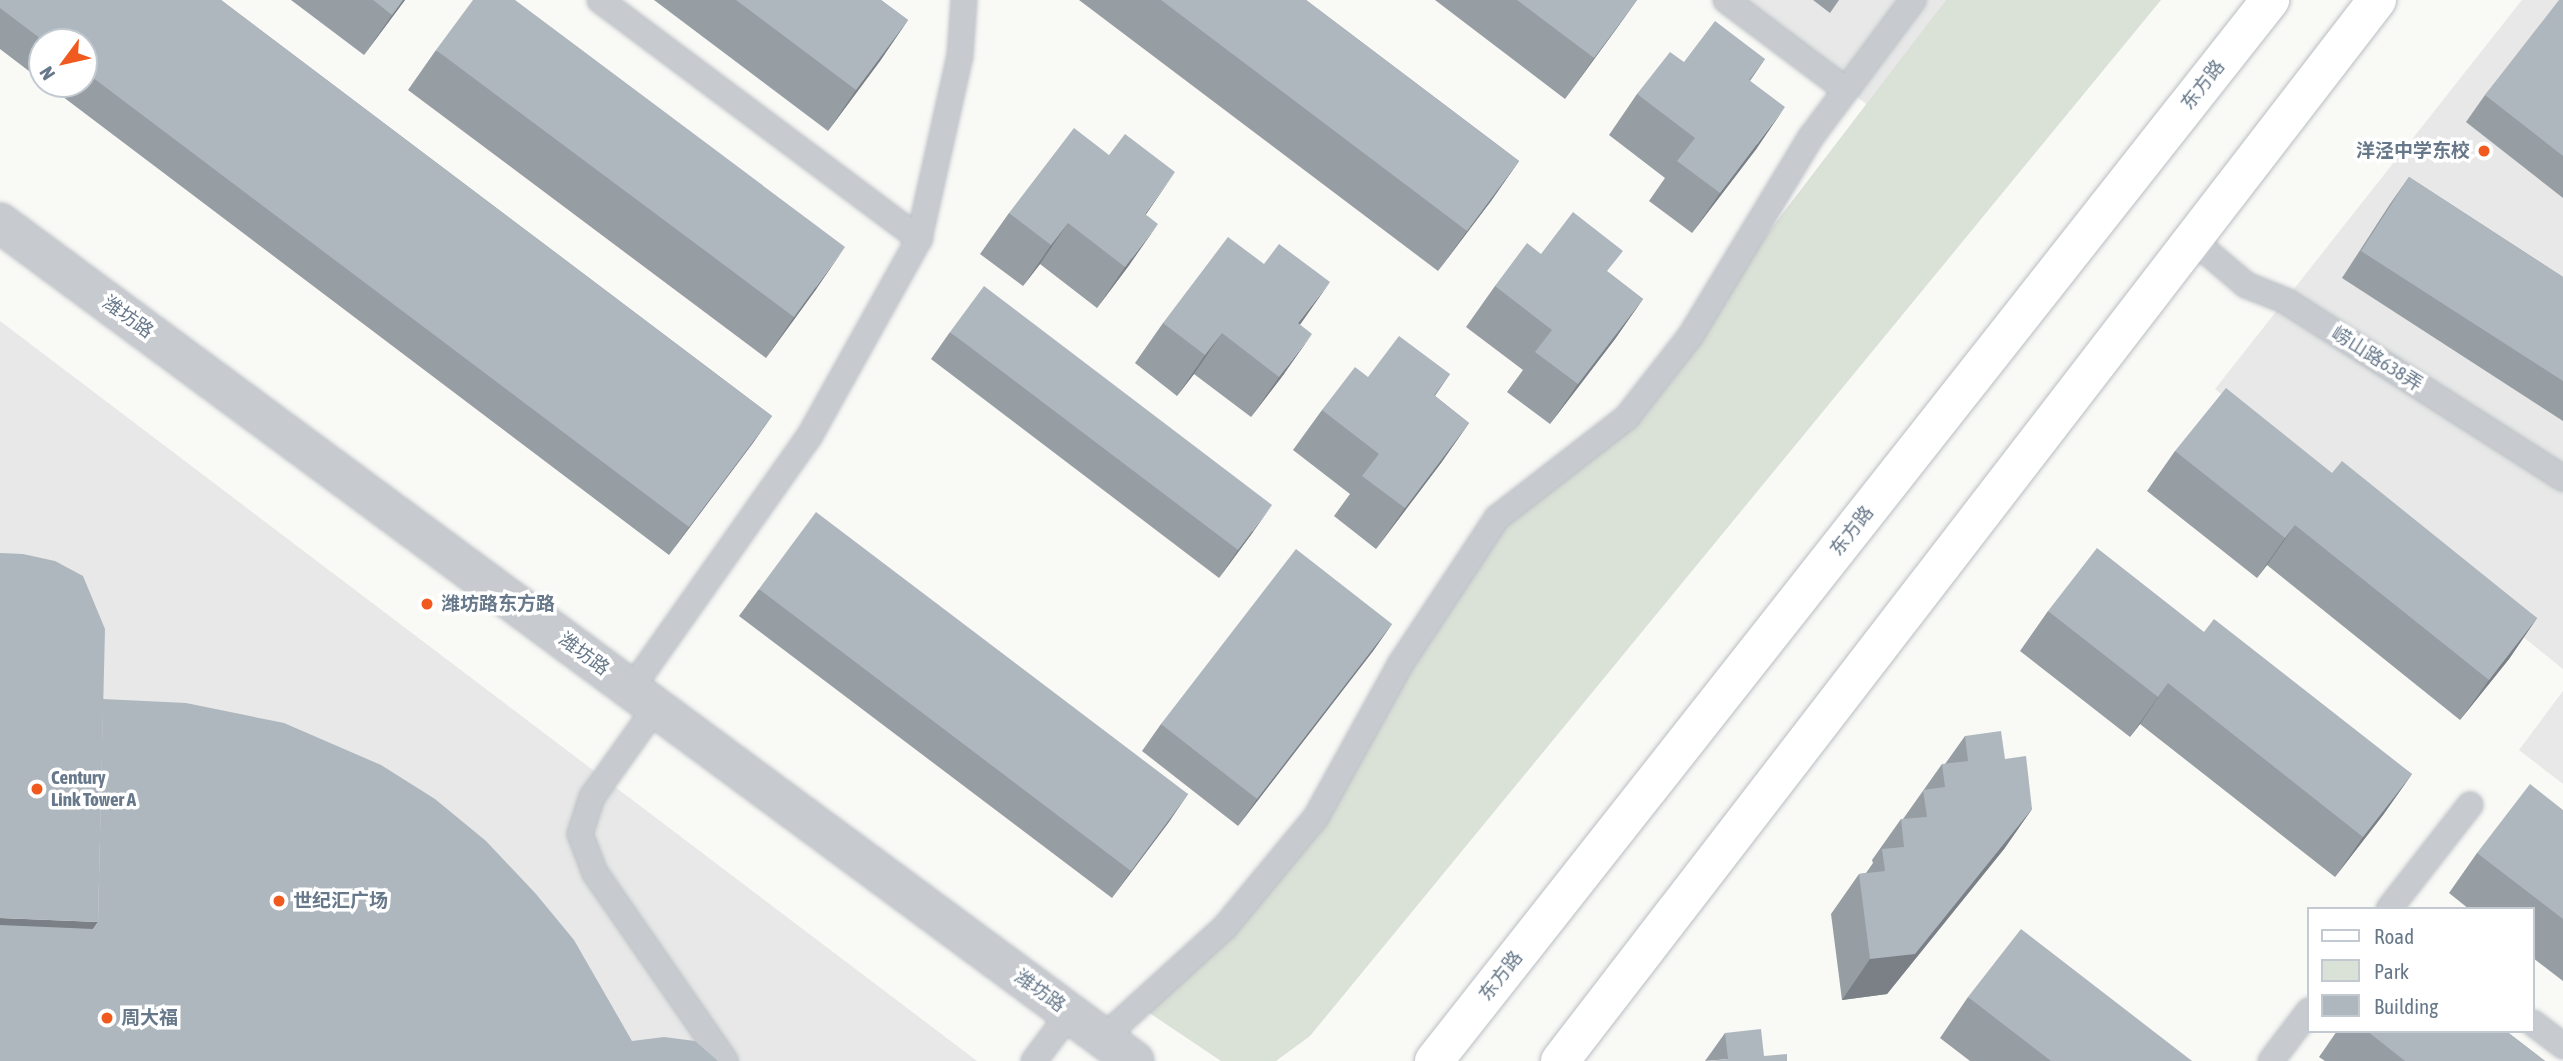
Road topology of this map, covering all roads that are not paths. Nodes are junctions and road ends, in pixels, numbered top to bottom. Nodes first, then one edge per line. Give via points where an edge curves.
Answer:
1 (600, 0) edge
2 (964, 0) edge
3 (1726, 0) edge
4 (1913, 0) edge
5 (2270, 0) edge
6 (2377, 0) edge
7 (1846, 90) junction
8 (0, 223) edge
9 (919, 239) junction
10 (2193, 240) junction
11 (2563, 478) edge
12 (644, 698) junction
13 (2470, 805) dead end
14 (2391, 907) edge
15 (1070, 1013) junction
16 (2308, 1013) edge
17 (2535, 1025) edge
18 (1103, 1038) junction
19 (2563, 1046) edge
20 (725, 1061) edge
21 (1034, 1061) edge
22 (1134, 1061) edge
23 (1434, 1061) edge
24 (1560, 1061) edge
25 (2271, 1061) edge

1 - 9 lane
2 - 9 lane via 960,56
3 - 7 lane
4 - 7 lane
5 - 23 main road, 东方路
6 - 10 main road
7 - 18 lane via 1811,137 1691,335 1627,417 1497,518 1401,663 1316,817 1225,927
8 - 12 street, 潍坊路
9 - 12 lane via 809,437
10 - 11 lane, 崂山路638弄 via 2246,285 2286,301
10 - 24 main road
12 - 15 street, 潍坊路
12 - 20 lane via 592,797 580,834 595,873
13 - 14 lane
15 - 18 street, 潍坊路
15 - 21 lane
16 - 25 lane
17 - 19 lane
18 - 22 street, 潍坊路

